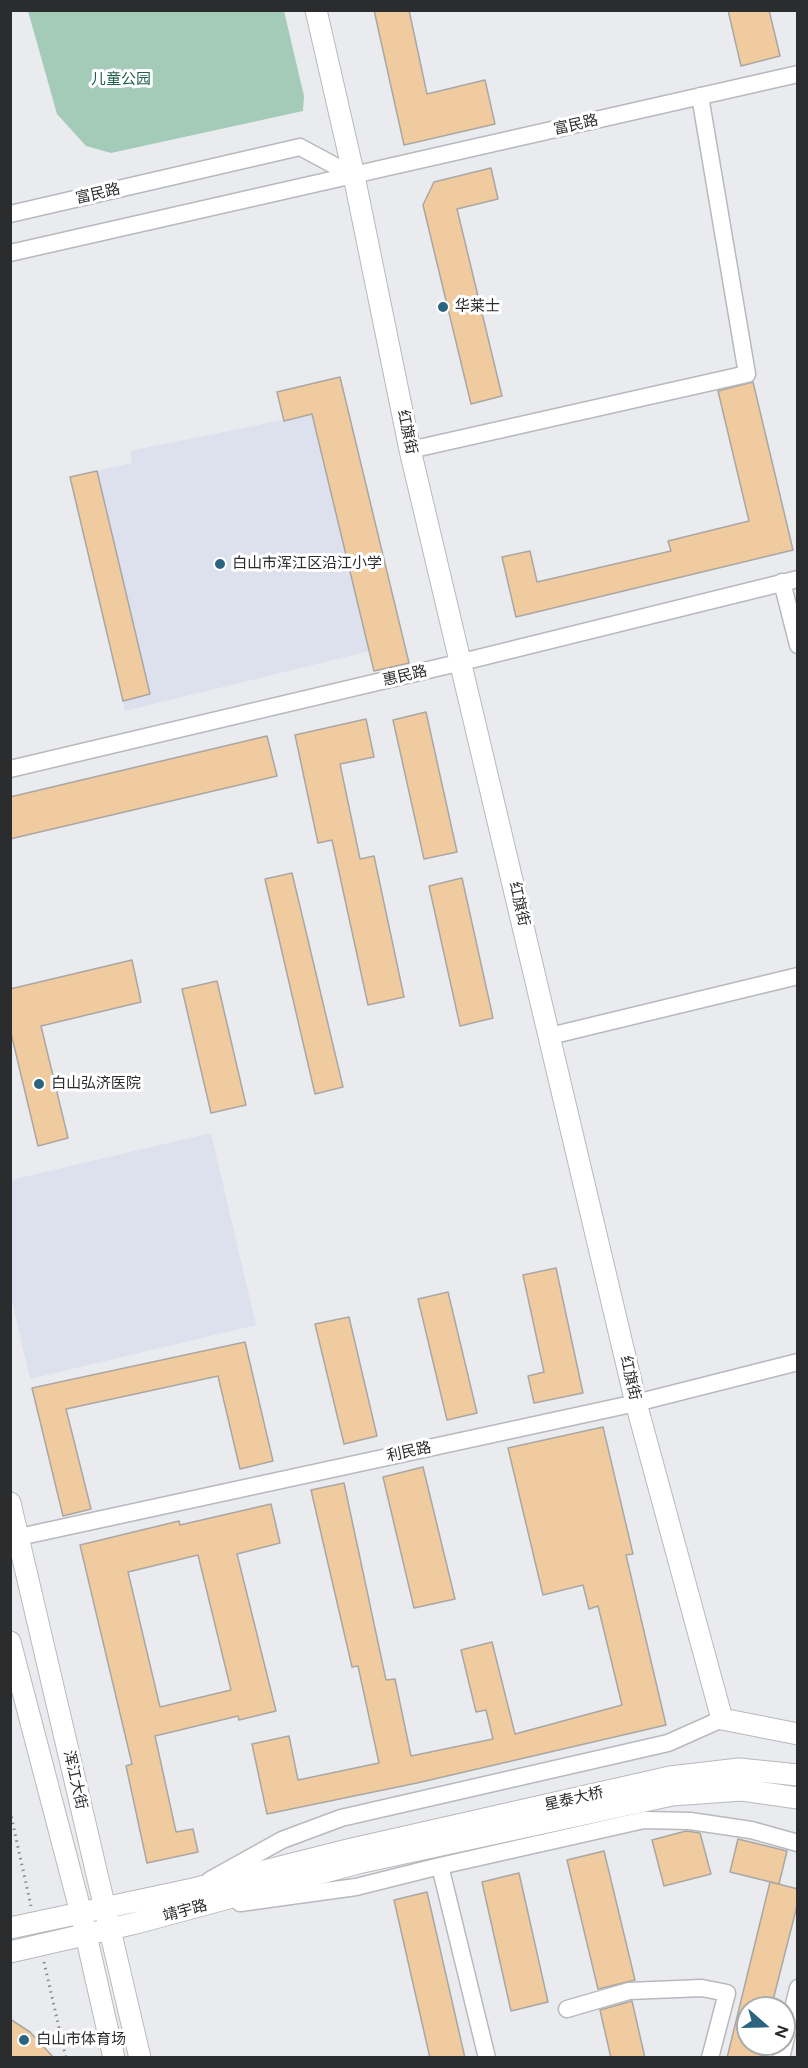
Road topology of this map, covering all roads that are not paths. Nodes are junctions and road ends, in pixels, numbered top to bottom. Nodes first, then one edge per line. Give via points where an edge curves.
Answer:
1 (316, 10) edge
2 (798, 74) edge
3 (700, 96) junction
4 (354, 176) junction
5 (10, 214) edge
6 (10, 253) edge
7 (410, 450) junction
8 (790, 580) edge
9 (798, 645) edge
10 (462, 662) junction
11 (10, 769) edge
12 (798, 976) edge
13 (550, 1036) junction
14 (798, 1362) edge
15 (636, 1403) junction
16 (10, 1503) edge
17 (19, 1537) junction
18 (10, 1642) edge
19 (722, 1719) junction
20 (798, 1734) edge
21 (798, 1775) edge
22 (798, 1798) edge
23 (798, 1843) edge
24 (355, 1856) junction
25 (440, 1866) junction
26 (192, 1899) junction
27 (104, 1907) junction
28 (81, 1913) junction
29 (10, 1928) edge
30 (110, 1930) junction
31 (86, 1935) junction
32 (10, 1952) edge
33 (798, 1988) edge
34 (567, 2009) dead end
35 (114, 2058) edge
36 (140, 2058) edge
37 (487, 2058) edge
38 (710, 2058) edge
39 (781, 2058) edge

1 - 4 main road, 红旗街
2 - 3 street, 富民路
3 - 4 street, 富民路
3 - 7 street via 747,374
4 - 5 street, 富民路 via 300,147
4 - 6 street, 富民路
4 - 7 main road, 红旗街
7 - 10 main road, 红旗街
8 - 9 street
8 - 10 street, 惠民路
10 - 11 street, 惠民路
10 - 13 main road, 红旗街
12 - 13 street
13 - 15 main road, 红旗街
14 - 15 street, 利民路
15 - 17 street, 利民路
15 - 19 main road, 红旗街
16 - 17 main road, 浑江大街
17 - 27 main road, 浑江大街
18 - 28 main road, 浑江大街
19 - 20 main road
19 - 26 street via 668,1743 341,1818 282,1840
21 - 24 main road, 星泰大桥 via 739,1769 669,1778
22 - 24 main road, 星泰大桥 via 742,1790 672,1795
23 - 25 street via 752,1830 690,1821 644,1820
24 - 26 main road, 靖宇路
25 - 26 street via 356,1887
25 - 37 street
26 - 27 main road, 靖宇路
26 - 30 main road, 靖宇路
27 - 28 main road, 靖宇路
27 - 30 main road, 浑江大街
28 - 29 main road, 靖宇路
28 - 31 main road, 浑江大街
30 - 31 main road, 靖宇路
30 - 36 main road, 浑江大街
31 - 32 main road, 靖宇路
31 - 35 main road, 浑江大街
33 - 39 street
34 - 38 street via 629,1991 702,1988 727,1993

